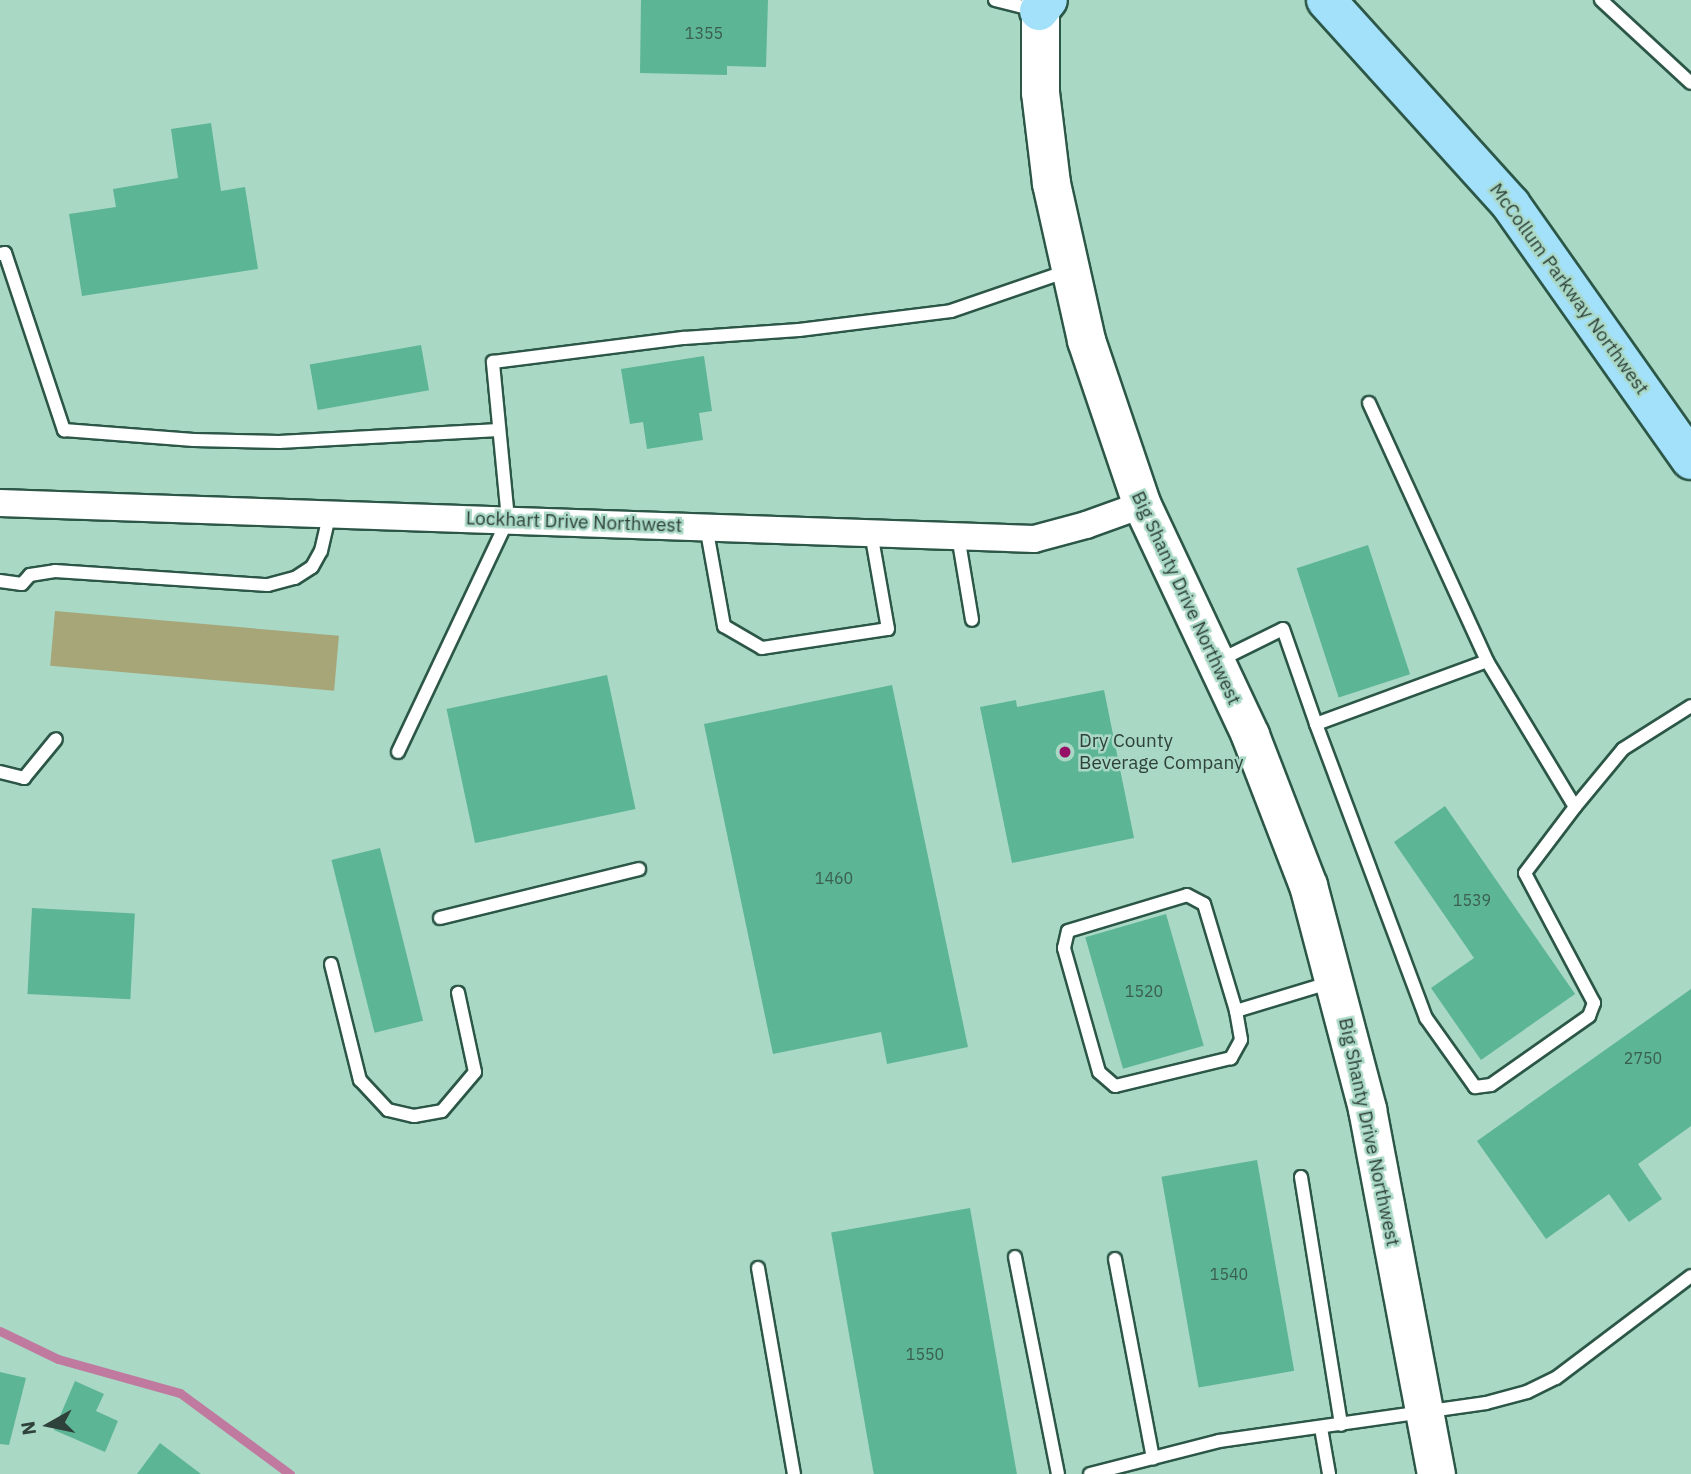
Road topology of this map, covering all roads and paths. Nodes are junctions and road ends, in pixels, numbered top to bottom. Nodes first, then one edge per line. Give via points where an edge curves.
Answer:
1 (995, 0) edge
2 (1326, 0) edge
3 (1601, 0) edge
4 (1042, 4) edge
5 (1691, 83) edge
6 (0, 254) edge
7 (1068, 270) junction
8 (1369, 403) dead end
9 (499, 430) junction
10 (1691, 460) edge
11 (0, 503) edge
12 (1142, 505) junction
13 (329, 516) junction
14 (508, 519) junction
15 (706, 526) junction
16 (871, 533) junction
17 (958, 537) junction
18 (0, 581) edge
19 (972, 620) dead end
20 (1486, 662) junction
21 (1214, 663) junction
22 (1691, 706) edge
23 (1316, 724) junction
24 (56, 738) dead end
25 (398, 752) dead end
26 (0, 772) edge
27 (1575, 807) junction
28 (639, 869) dead end
29 (440, 918) dead end
30 (331, 964) dead end
31 (1335, 981) junction
32 (458, 993) dead end
33 (1236, 1011) junction
34 (1301, 1177) dead end
35 (1016, 1257) dead end
36 (1115, 1259) dead end
37 (758, 1268) dead end
38 (1691, 1276) edge
39 (1424, 1412) junction
40 (1341, 1425) junction
41 (1321, 1428) junction
42 (1153, 1458) junction
43 (794, 1474) edge
44 (1058, 1474) edge
45 (1090, 1474) edge
46 (1329, 1474) edge
47 (1436, 1474) edge

1 - 4 lane
2 - 10 main road, McCollum Parkway Northwest via 1511,205
3 - 5 lane
4 - 7 street, Big Shanty Drive Northwest via 1040,92
6 - 9 lane via 5,253 64,430 279,442
7 - 9 lane via 951,311 493,362
7 - 12 street, Big Shanty Drive Northwest via 1107,407
8 - 20 lane
9 - 14 lane
11 - 13 street, Lockhart Drive Northwest
12 - 17 street, Lockhart Drive Northwest via 1034,539
12 - 21 street, Big Shanty Drive Northwest
13 - 14 street, Lockhart Drive Northwest
13 - 18 lane via 312,567 295,578 268,585 55,571 30,575 22,584
14 - 15 street, Lockhart Drive Northwest
14 - 25 lane
15 - 16 street, Lockhart Drive Northwest
15 - 16 lane via 724,626 762,648 888,629
16 - 17 street, Lockhart Drive Northwest
17 - 19 lane
20 - 23 lane
20 - 27 lane
21 - 23 lane via 1283,629
21 - 31 street, Big Shanty Drive Northwest via 1280,807
22 - 27 lane via 1623,749
23 - 27 lane via 1426,1018 1475,1087 1490,1085 1589,1016 1594,1003 1525,873
24 - 26 lane via 24,778
28 - 29 lane
30 - 32 lane via 360,1080 388,1110 414,1116 442,1111 475,1072
31 - 33 lane
31 - 39 street, Big Shanty Drive Northwest via 1367,1109
33 - 33 lane via 1204,904 1187,895 1068,931 1064,948 1099,1072 1115,1086 1231,1058 1241,1040
34 - 40 lane
35 - 44 lane
36 - 42 lane
37 - 43 lane
38 - 39 lane via 1556,1378 1508,1398
39 - 40 lane
39 - 47 street, Big Shanty Drive Northwest
40 - 41 lane
41 - 42 lane via 1219,1441
41 - 46 lane
42 - 45 lane

